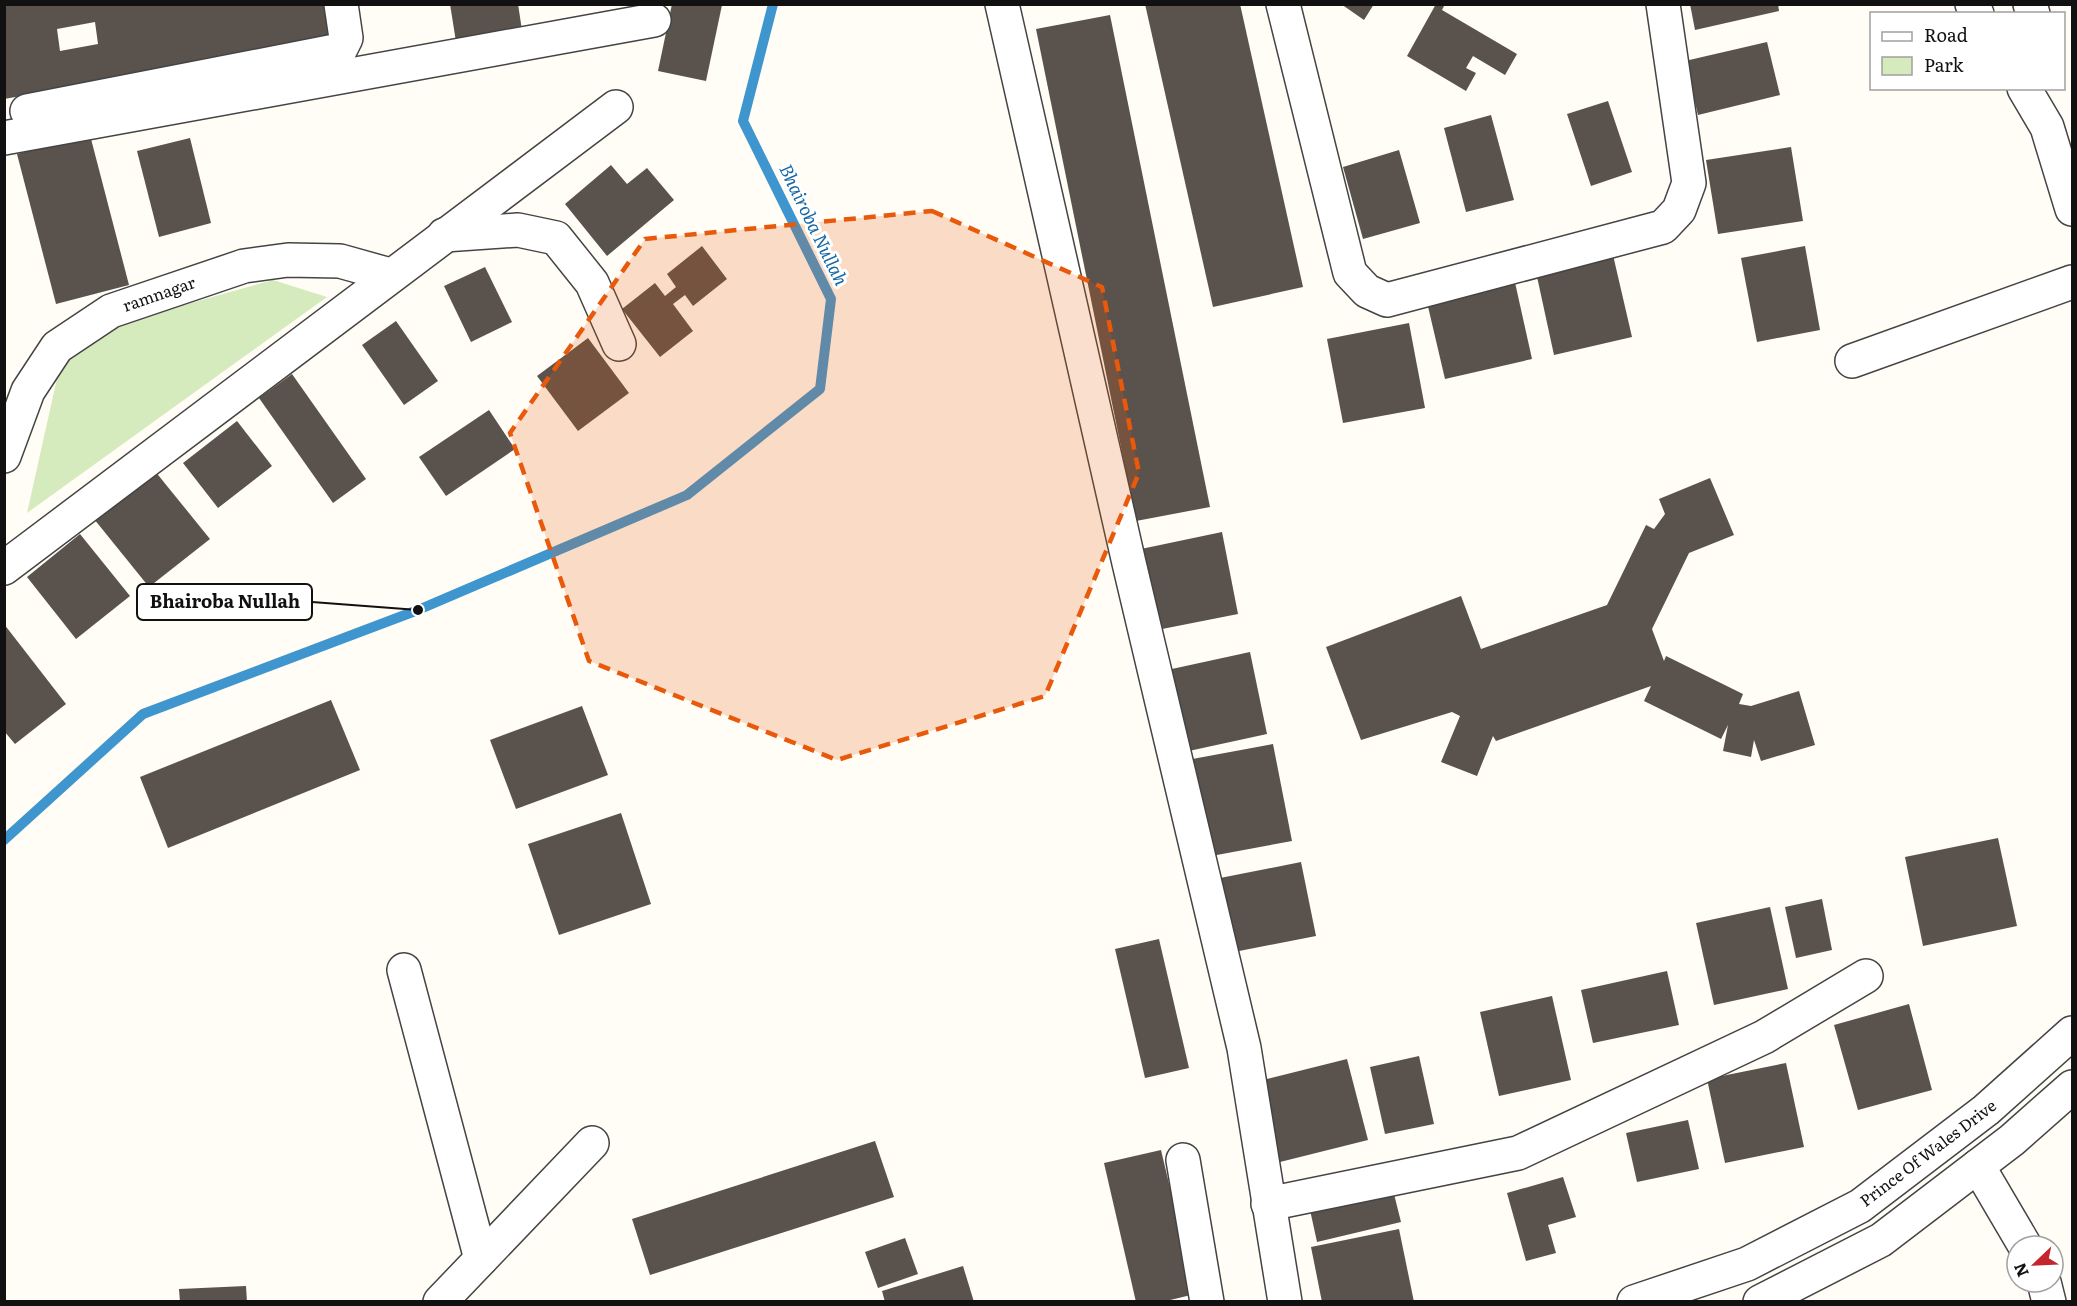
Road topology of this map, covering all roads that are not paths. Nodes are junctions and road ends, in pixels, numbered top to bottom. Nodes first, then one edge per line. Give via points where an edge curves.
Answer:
1 (341, 4) edge
2 (1002, 4) edge
3 (1282, 4) edge
4 (1663, 4) edge
5 (654, 20) dead end
6 (2025, 90) edge
7 (2049, 90) edge
8 (616, 107) dead end
9 (4, 115) edge
10 (2047, 127) junction
11 (4, 138) edge
12 (2073, 209) edge
13 (444, 235) junction
14 (390, 275) junction
15 (2073, 282) edge
16 (619, 344) dead end
17 (1852, 361) dead end
18 (4, 456) edge
19 (4, 568) edge
20 (404, 970) dead end
21 (1866, 976) dead end
22 (2073, 1033) edge
23 (2073, 1087) edge
24 (592, 1143) dead end
25 (1183, 1160) dead end
26 (1978, 1166) junction
27 (1268, 1204) junction
28 (2018, 1234) edge
29 (481, 1259) junction
30 (440, 1302) edge
31 (1207, 1302) edge
32 (1285, 1302) edge
33 (1634, 1302) edge
34 (1760, 1302) edge

1 - 9 street via 346,38 340,50
2 - 27 street via 1126,552 1244,1047
3 - 4 street via 1350,273 1366,291 1387,300 1663,227 1679,210 1689,183
5 - 11 street
6 - 10 street
7 - 10 street
8 - 13 street
10 - 12 street
13 - 14 street
13 - 16 street via 518,230 556,238 592,283
14 - 18 street, ramnagar via 340,261 288,260 244,266 111,311 57,347 28,391
14 - 19 street
15 - 17 street
20 - 29 street
21 - 27 street via 1764,1036 1518,1153
22 - 33 street, Prince Of Wales Drive via 1986,1110 1860,1206 1747,1264
23 - 26 street
24 - 29 street
25 - 31 street
26 - 28 street
26 - 34 street via 1881,1240
27 - 32 street
29 - 30 street

